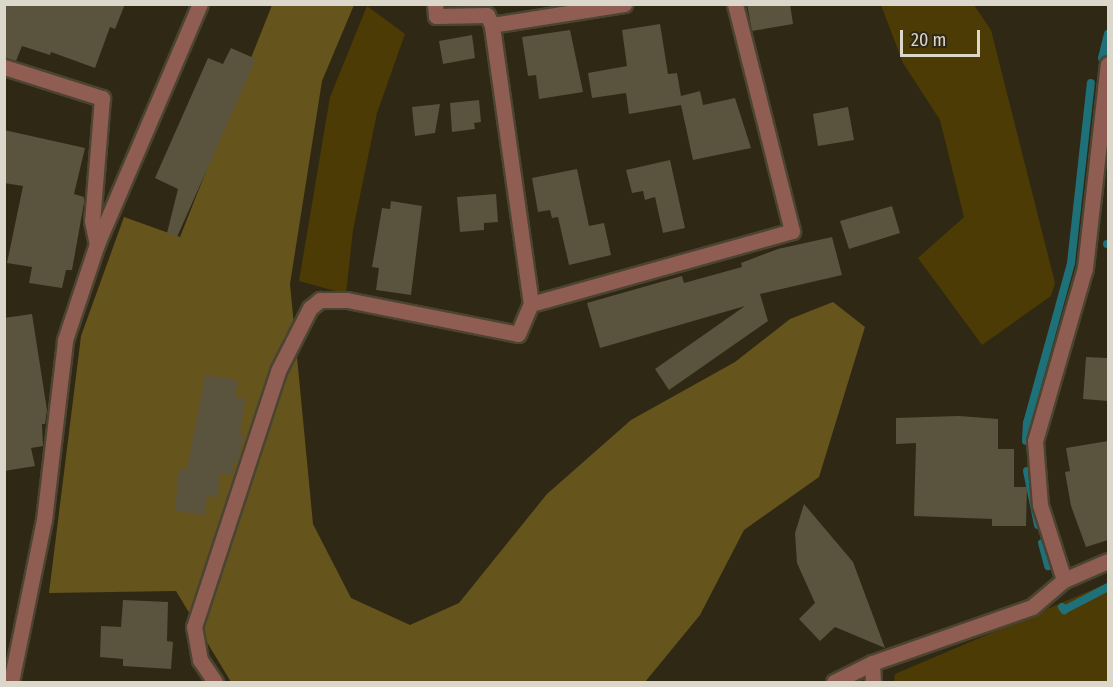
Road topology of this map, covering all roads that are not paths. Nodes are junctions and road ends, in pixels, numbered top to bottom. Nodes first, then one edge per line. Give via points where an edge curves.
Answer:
1 (200, 4) edge
2 (435, 4) edge
3 (624, 4) edge
4 (735, 4) edge
5 (492, 25) junction
6 (1108, 64) edge
7 (4, 67) edge
8 (97, 244) junction
9 (531, 304) junction
10 (1108, 561) edge
11 (1064, 580) junction
12 (872, 663) junction
13 (4, 669) edge
14 (10, 682) edge
15 (215, 682) edge
16 (834, 682) edge
17 (873, 682) edge

1 - 8 street
2 - 5 street via 436,16 487,15
3 - 5 street
4 - 9 street via 792,231
5 - 9 street
6 - 11 street via 1084,268 1035,441 1040,505
7 - 8 street via 102,98 92,221
8 - 14 street via 65,340 44,520
9 - 15 street via 518,334 347,300 320,300 310,308 278,371 194,627 200,660
10 - 11 street
11 - 12 street via 1032,607
12 - 16 street
12 - 17 street
13 - 14 street

